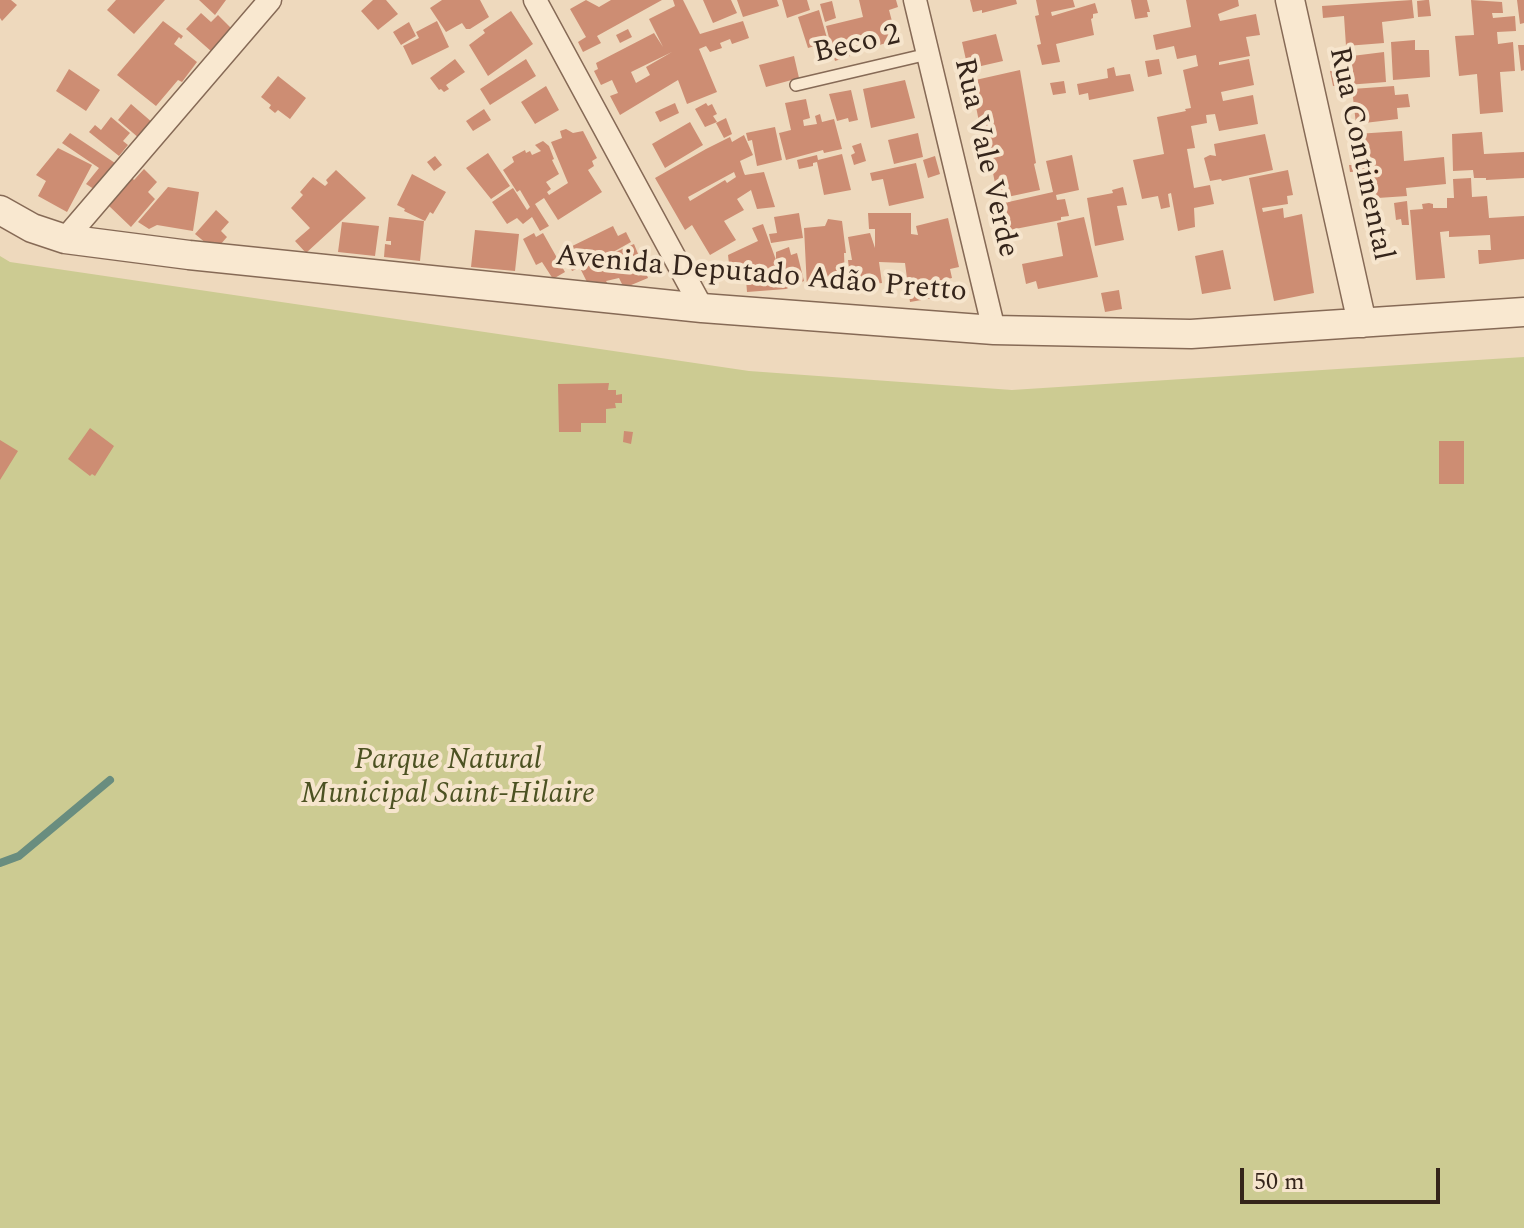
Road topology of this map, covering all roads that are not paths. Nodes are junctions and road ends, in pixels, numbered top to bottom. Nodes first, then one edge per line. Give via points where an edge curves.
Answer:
1 (270, 0) edge
2 (535, 0) edge
3 (915, 0) edge
4 (1290, 0) edge
5 (928, 54) junction
6 (796, 85) dead end
7 (0, 210) edge
8 (65, 239) junction
9 (702, 308) junction
10 (1524, 312) edge
11 (1362, 323) junction
12 (994, 330) junction

1 - 8 street
2 - 9 street
3 - 5 street, Rua Vale Verde
4 - 11 street, Rua Continental
5 - 6 lane, Beco 2
5 - 12 street, Rua Vale Verde
7 - 8 street, Avenida Deputado Adão Pretto
8 - 9 street, Avenida Deputado Adão Pretto
9 - 12 street, Avenida Deputado Adão Pretto
10 - 11 street, Avenida Deputado Adão Pretto
11 - 12 street, Avenida Deputado Adão Pretto via 1191,334

